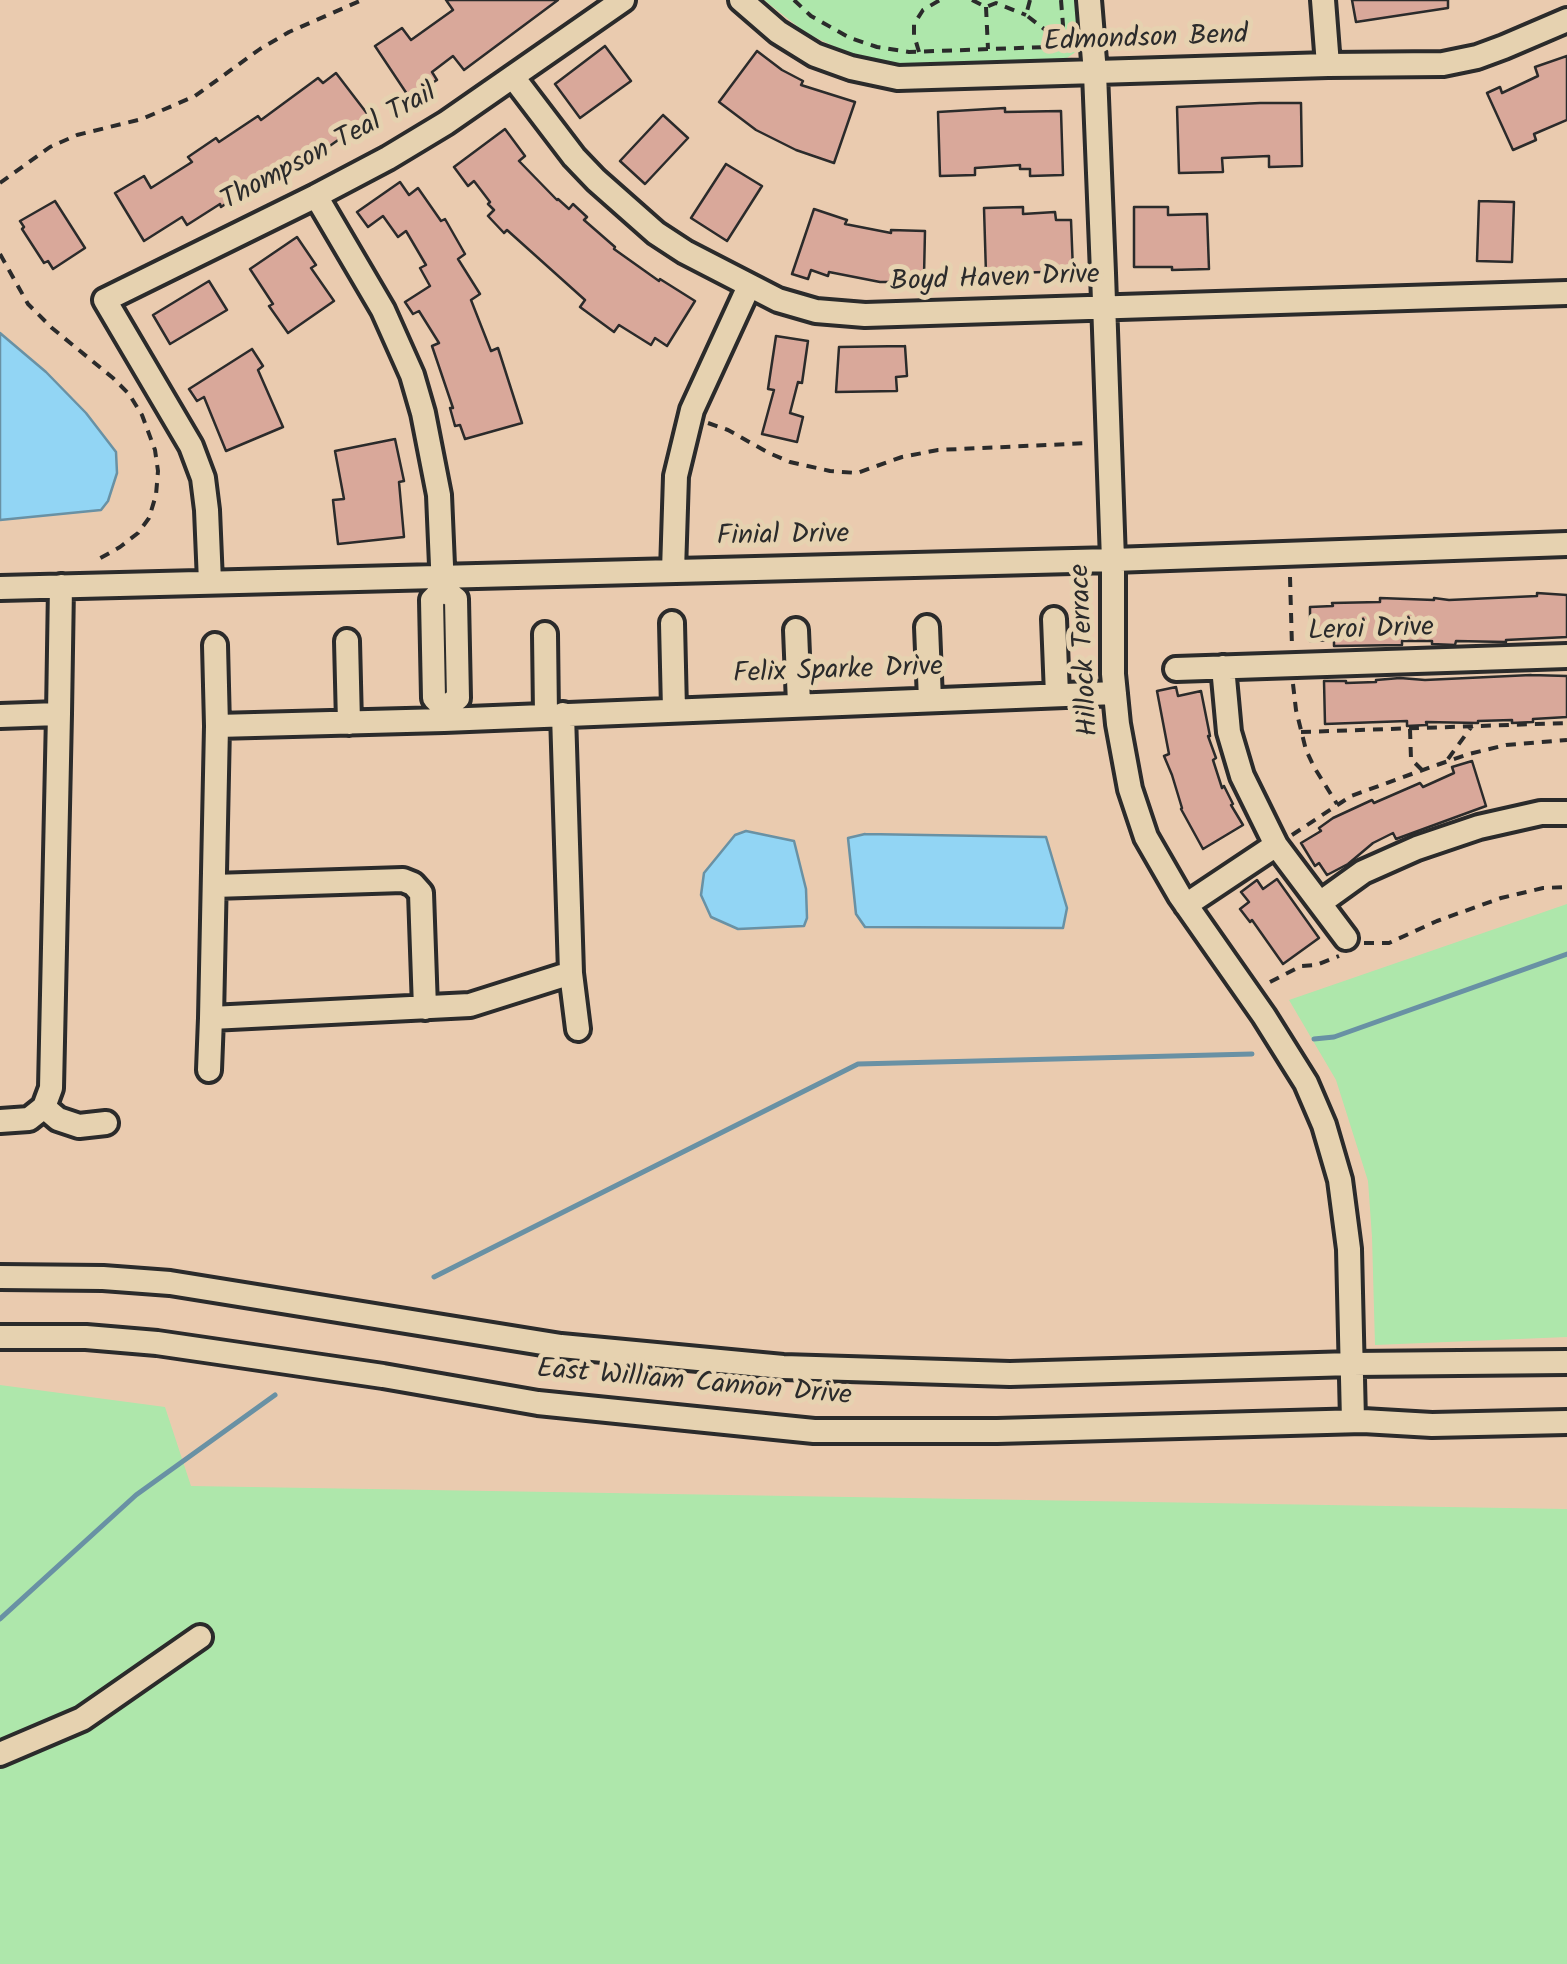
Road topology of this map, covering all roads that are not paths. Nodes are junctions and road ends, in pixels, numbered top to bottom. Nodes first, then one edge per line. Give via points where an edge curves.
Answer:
1 (623, 0) edge
2 (742, 0) edge
3 (1088, 0) edge
4 (1323, 0) edge
5 (1563, 14) edge
6 (1328, 65) junction
7 (1095, 73) junction
8 (514, 77) junction
9 (316, 196) junction
10 (749, 286) junction
11 (1567, 293) edge
12 (1104, 308) junction
13 (1567, 544) edge
14 (1113, 560) junction
15 (673, 571) junction
16 (210, 582) junction
17 (442, 582) junction
18 (61, 586) junction
19 (0, 588) edge
20 (1054, 620) dead end
21 (672, 624) dead end
22 (927, 627) dead end
23 (796, 630) dead end
24 (545, 634) dead end
25 (348, 641) dead end
26 (215, 645) dead end
27 (1567, 656) edge
28 (1224, 667) junction
29 (1176, 668) dead end
30 (1115, 693) junction
31 (1056, 695) junction
32 (930, 700) junction
33 (798, 704) junction
34 (674, 710) junction
35 (60, 714) junction
36 (444, 714) junction
37 (555, 715) junction
38 (0, 716) edge
39 (349, 723) junction
40 (217, 726) junction
41 (1567, 812) edge
42 (1284, 841) junction
43 (214, 886) junction
44 (1320, 903) junction
45 (1186, 904) junction
46 (1350, 944) road end
47 (571, 973) junction
48 (425, 1008) junction
49 (211, 1018) junction
50 (578, 1029) dead end
51 (208, 1070) dead end
52 (44, 1107) junction
53 (0, 1121) edge
54 (106, 1123) dead end
55 (0, 1277) edge
56 (0, 1337) edge
57 (1567, 1362) edge
58 (1352, 1364) junction
59 (1353, 1421) junction
60 (1567, 1422) edge
61 (200, 1636) dead end
62 (0, 1754) edge

1 - 8 street, Thompson Teal Trail
2 - 7 street, Edmondson Bend via 815,54 898,78
3 - 7 street, Hillock Terrace
4 - 6 street
5 - 6 street, Edmondson Bend via 1477,57 1443,64
6 - 7 street, Edmondson Bend
7 - 12 street, Hillock Terrace
8 - 9 street, Thompson Teal Trail
8 - 10 street, Boyd Haven Drive via 574,157 627,208 684,252
9 - 16 street, Thompson Teal Trail via 105,300 191,446 207,510
9 - 17 street via 384,310 412,376 439,496
10 - 12 street, Boyd Haven Drive via 816,311 865,315
10 - 15 street via 692,410 676,476
11 - 12 street, Boyd Haven Drive
12 - 14 street, Hillock Terrace
13 - 14 street, Finial Drive
14 - 15 street, Finial Drive
14 - 30 street, Hillock Terrace
15 - 17 street, Finial Drive
16 - 17 street, Finial Drive
16 - 18 street, Finial Drive
17 - 36 street via 456,599 458,698
18 - 19 street, Finial Drive
18 - 35 street
20 - 31 street
21 - 34 street
22 - 32 street
23 - 33 street
24 - 37 street
25 - 39 street
26 - 40 street
27 - 28 street, Leroi Drive
28 - 29 street, Leroi Drive
28 - 42 street via 1229,732 1242,776
30 - 31 street, Felix Sparke Drive
30 - 45 street, Hillock Terrace via 1130,789 1146,836
31 - 32 street, Felix Sparke Drive
32 - 33 street, Felix Sparke Drive
33 - 34 street, Felix Sparke Drive
34 - 37 street, Felix Sparke Drive
35 - 38 street
35 - 52 street via 51,1088
36 - 37 street, Felix Sparke Drive
36 - 39 street, Felix Sparke Drive
37 - 47 street
39 - 40 street, Felix Sparke Drive
40 - 43 street
41 - 44 street via 1478,827 1417,848 1364,872
42 - 44 street
42 - 45 street
43 - 48 street via 413,884 421,893
43 - 49 street
44 - 46 street
45 - 58 street, Hillock Terrace via 1275,1033 1324,1125 1349,1249
47 - 48 street via 470,1005
47 - 50 street
48 - 49 street
49 - 51 street
52 - 53 street via 29,1119
52 - 54 street via 79,1126
55 - 58 street, East William Cannon Drive via 170,1284 560,1346 750,1365 1010,1374
56 - 59 street, East William Cannon Drive via 158,1343 538,1402 814,1431
57 - 58 street, East William Cannon Drive
58 - 59 street, Hillock Terrace
59 - 60 street, East William Cannon Drive
61 - 62 street via 82,1719

